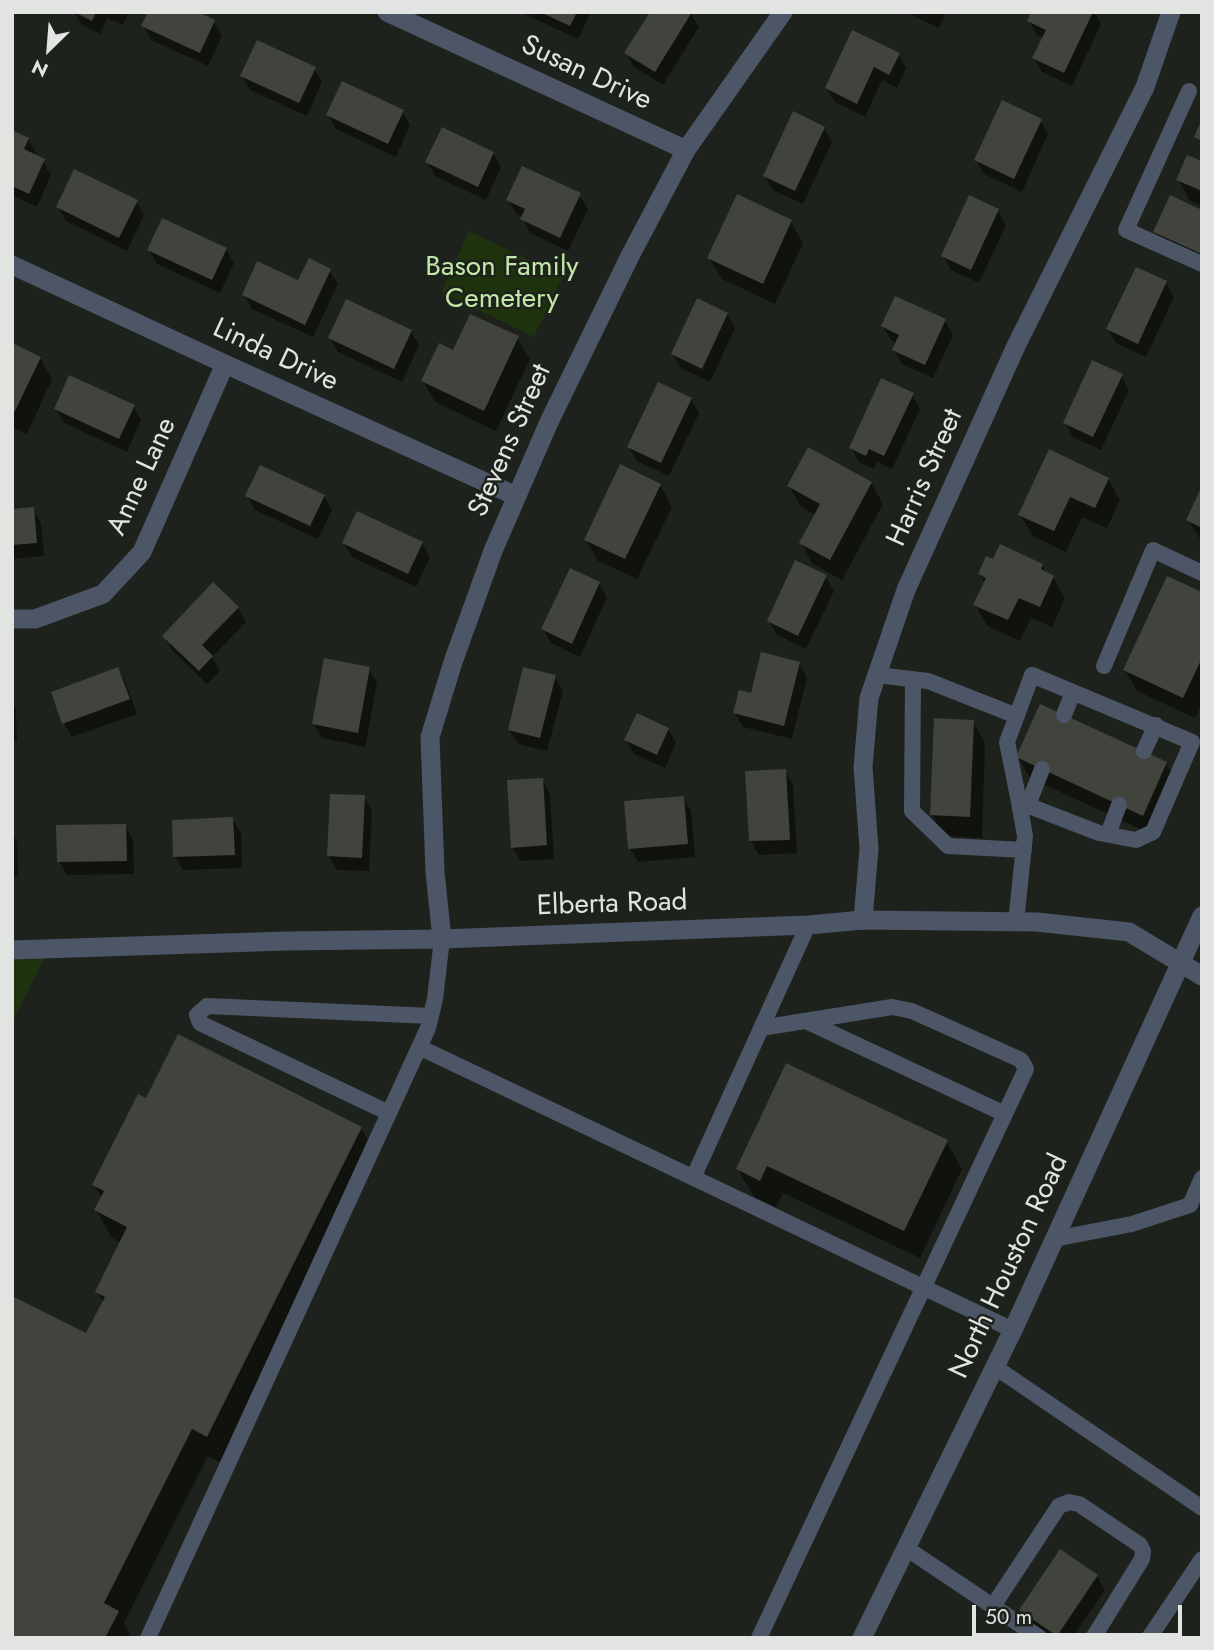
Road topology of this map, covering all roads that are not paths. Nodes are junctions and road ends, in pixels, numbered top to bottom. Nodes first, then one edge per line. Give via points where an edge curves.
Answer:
1 (387, 12) edge
2 (783, 12) edge
3 (1171, 12) edge
4 (1189, 91) dead end
5 (685, 150) junction
6 (1202, 264) edge
7 (12, 265) edge
8 (225, 364) junction
9 (516, 496) junction
10 (1202, 573) edge
11 (12, 620) edge
12 (1104, 666) dead end
13 (877, 675) junction
14 (913, 679) junction
15 (1073, 692) junction
16 (1064, 715) dead end
17 (1017, 716) junction
18 (1156, 725) junction
19 (1144, 751) dead end
20 (1042, 769) dead end
21 (1023, 804) junction
22 (1119, 805) dead end
23 (1108, 834) junction
24 (1024, 850) junction
25 (1202, 916) edge
26 (863, 920) junction
27 (1016, 922) junction
28 (808, 925) junction
29 (442, 939) junction
30 (12, 950) edge
31 (1181, 962) junction
32 (1202, 976) edge
33 (431, 1016) junction
34 (808, 1022) junction
35 (761, 1028) junction
36 (419, 1047) junction
37 (389, 1113) junction
38 (1005, 1114) junction
39 (693, 1178) junction
40 (1202, 1178) edge
41 (1196, 1209) edge
42 (1055, 1239) junction
43 (924, 1288) junction
44 (1013, 1330) junction
45 (995, 1367) junction
46 (1202, 1508) edge
47 (906, 1548) junction
48 (1202, 1559) edge
49 (993, 1606) junction
50 (148, 1638) edge
51 (759, 1638) edge
52 (862, 1638) edge
53 (1040, 1638) edge
54 (1093, 1638) edge
55 (1149, 1638) edge

1 - 5 street, Susan Drive
2 - 5 street, Stevens Street
3 - 13 street, Harris Street via 1145,87 1016,346 906,590
4 - 6 lane via 1126,230
5 - 9 street, Stevens Street
7 - 8 street, Linda Drive
8 - 9 street, Linda Drive
8 - 11 street, Anne Lane via 142,552 103,594 35,619
9 - 29 street, Stevens Street via 466,625 430,737
10 - 12 lane via 1153,550
13 - 14 lane
13 - 26 street, Harris Street via 869,698 863,767 869,849
14 - 17 lane
14 - 24 lane via 912,811 948,846
15 - 16 lane
15 - 17 lane via 1032,675
15 - 18 lane
17 - 21 lane via 1007,742
18 - 19 lane
18 - 23 lane via 1192,742 1153,832 1136,840
20 - 21 lane
21 - 23 lane
21 - 24 lane
22 - 23 lane
24 - 27 lane
25 - 31 street, North Houston Road
26 - 27 street, Elberta Road
26 - 28 street, Elberta Road
27 - 31 street, Elberta Road via 1129,932
28 - 29 street, Elberta Road
28 - 35 lane
29 - 30 street, Elberta Road
29 - 33 lane
31 - 32 street, Elberta Road
31 - 42 street, North Houston Road
33 - 36 lane
33 - 37 lane via 206,1006 197,1015 200,1023
34 - 35 lane
34 - 38 lane
34 - 38 lane via 892,1007 912,1011 1021,1060 1026,1069
35 - 39 lane
36 - 37 lane
36 - 39 lane
37 - 50 lane
38 - 43 lane
39 - 43 lane
40 - 41 lane
41 - 42 lane
42 - 44 street, North Houston Road
43 - 44 lane
43 - 51 lane
44 - 45 street, North Houston Road
45 - 46 lane
45 - 47 street, North Houston Road
47 - 49 lane
47 - 52 street, North Houston Road
48 - 55 lane
49 - 53 lane
49 - 54 lane via 1059,1506 1079,1504 1143,1551

